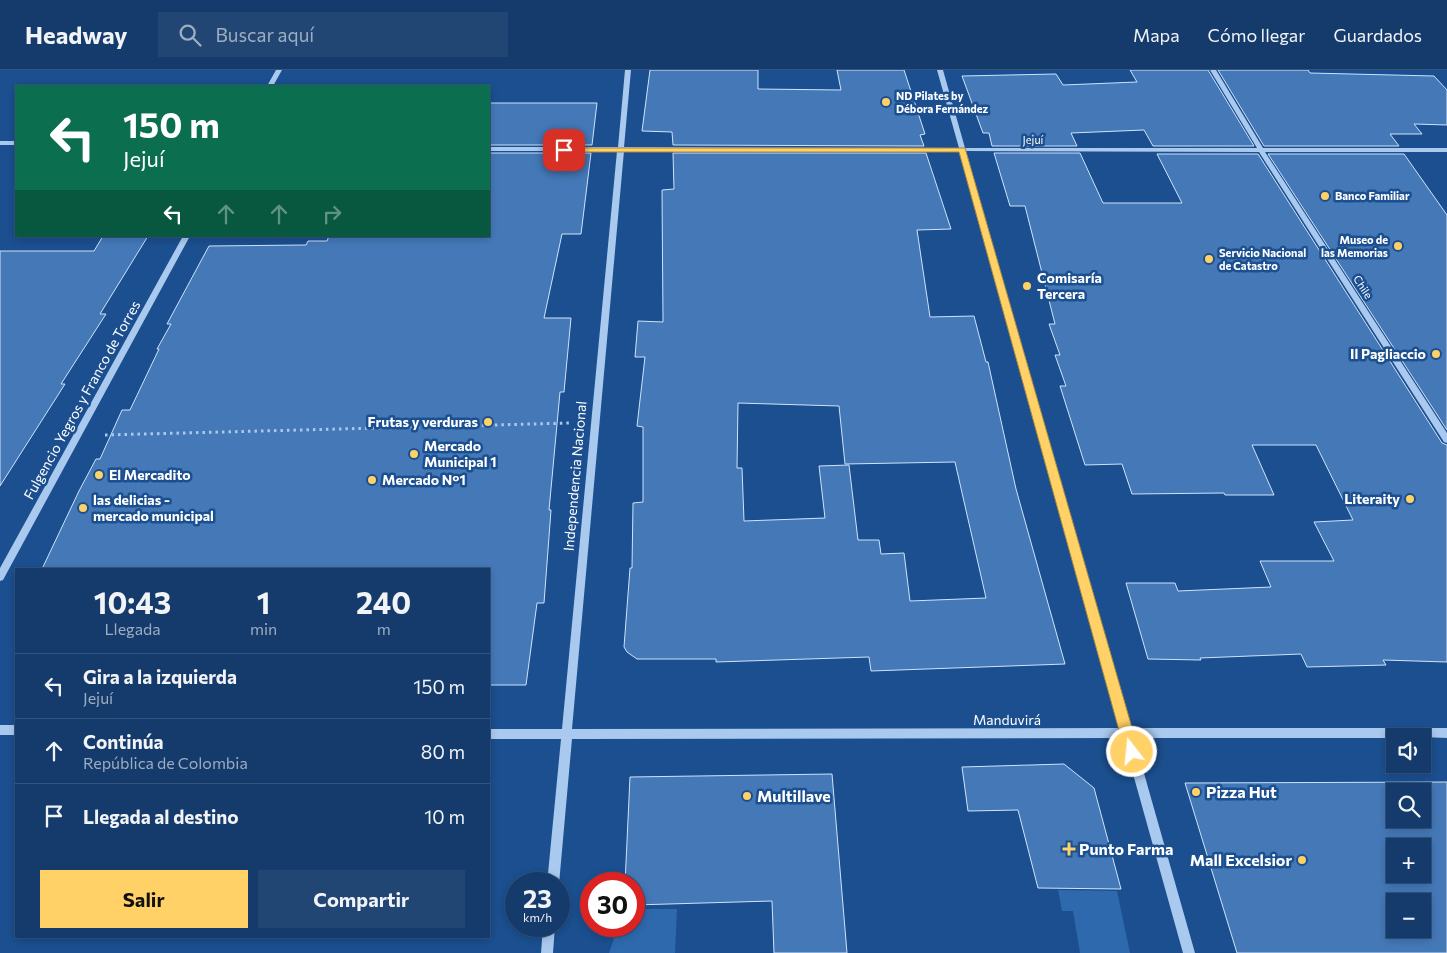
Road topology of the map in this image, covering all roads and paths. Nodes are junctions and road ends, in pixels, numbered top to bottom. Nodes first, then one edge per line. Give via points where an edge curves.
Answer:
1 (279, 70) edge
2 (628, 70) edge
3 (940, 70) edge
4 (1213, 70) edge
5 (271, 85) edge
6 (0, 143) edge
7 (15, 143) edge
8 (490, 149) edge
9 (620, 150) junction
10 (962, 150) junction
11 (1261, 150) junction
12 (1447, 150) edge
13 (186, 237) edge
14 (595, 423) junction
15 (77, 436) junction
16 (1447, 440) edge
17 (0, 577) edge
18 (0, 730) edge
19 (15, 730) edge
20 (1447, 733) edge
21 (490, 734) edge
22 (1127, 734) junction
23 (567, 735) junction
24 (554, 872) edge
25 (548, 937) edge
26 (547, 953) edge
27 (1189, 953) edge

1 - 5 street
2 - 9 street, Independencia Nacional
3 - 10 street
4 - 11 street, Chile
6 - 7 street
8 - 9 street
9 - 10 street, Jejuí
9 - 14 street, Independencia Nacional
10 - 11 street, Jejuí
10 - 22 street
11 - 12 street, Jejuí
11 - 16 street, Chile
13 - 15 street, Fulgencio Yegros y Franco de Torres
14 - 15 path
14 - 23 street, Independencia Nacional
15 - 17 street, Fulgencio Yegros y Franco de Torres
18 - 19 street
20 - 22 street, Manduvirá
21 - 23 street, Manduvirá
22 - 23 street, Manduvirá
22 - 27 street
23 - 24 street, Independencia Nacional
25 - 26 street

